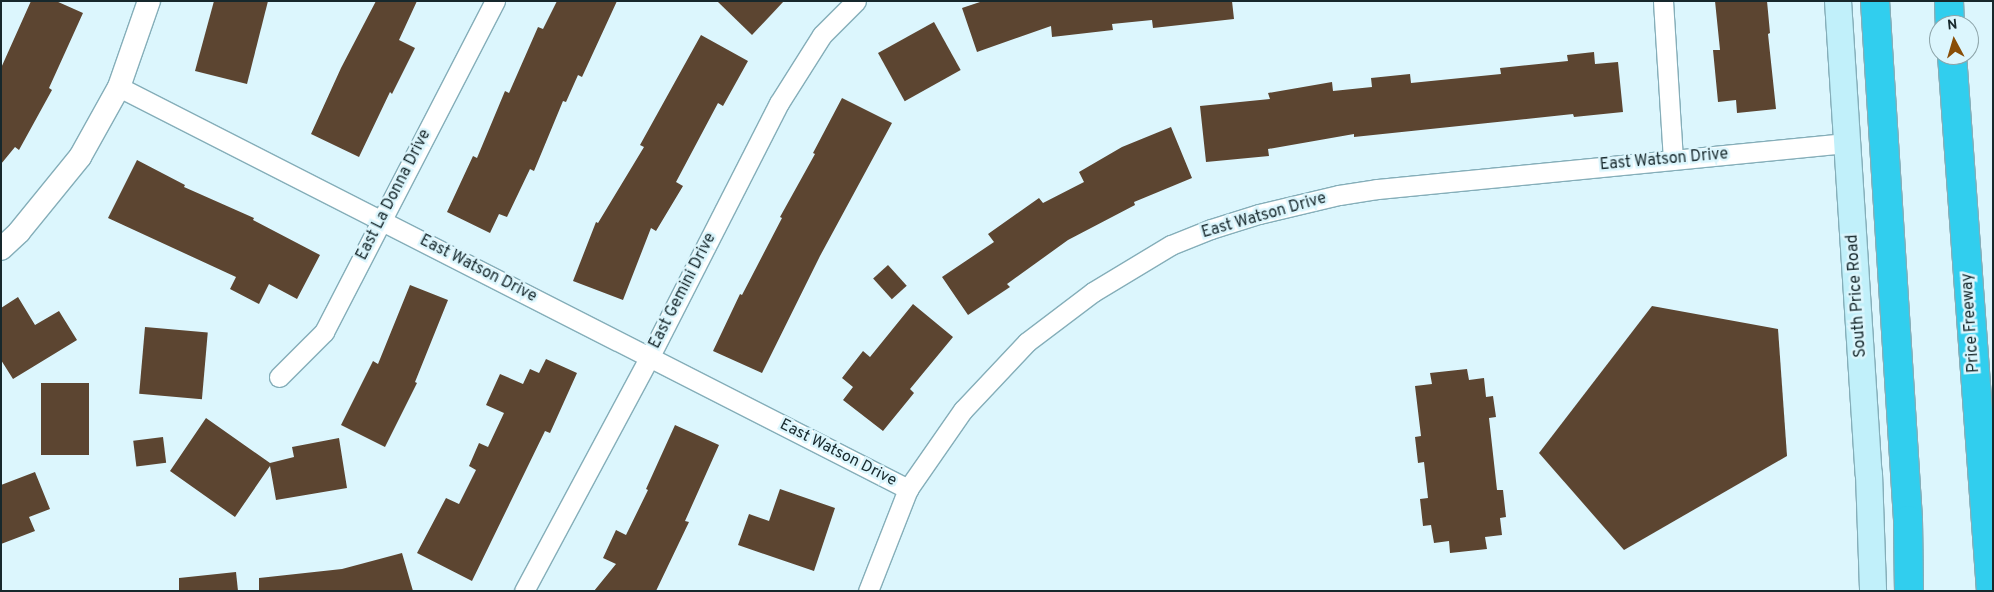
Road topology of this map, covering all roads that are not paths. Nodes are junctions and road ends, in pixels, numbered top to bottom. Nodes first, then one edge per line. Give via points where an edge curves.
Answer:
1 (149, 1) edge
2 (495, 1) edge
3 (856, 1) edge
4 (1663, 1) edge
5 (1838, 1) edge
6 (1875, 1) edge
7 (1949, 1) edge
8 (1950, 15) edge
9 (1953, 65) edge
10 (120, 87) junction
11 (1847, 143) junction
12 (1673, 160) junction
13 (381, 218) junction
14 (1, 249) edge
15 (649, 358) junction
16 (279, 377) dead end
17 (908, 489) junction
18 (524, 591) edge
19 (868, 591) edge
20 (1873, 591) edge
21 (1909, 591) edge
22 (1991, 591) edge

1 - 10 street
2 - 13 street, East La Donna Drive
3 - 15 street, East Gemini Drive via 822,35 779,103
4 - 12 street
5 - 11 main road, South Price Road
6 - 21 highway via 1908,520
7 - 8 highway
9 - 22 highway, Price Freeway
10 - 13 street, East Watson Drive
10 - 14 street via 80,157 19,232
11 - 12 street, East Watson Drive
11 - 20 main road, South Price Road via 1869,474
12 - 17 street, East Watson Drive via 1339,195 1259,214 1171,245 1093,292 1027,342 963,410
13 - 15 street, East Watson Drive
13 - 16 street, East La Donna Drive via 324,332
15 - 17 street, East Watson Drive
15 - 18 street, East Gemini Drive
17 - 19 street

